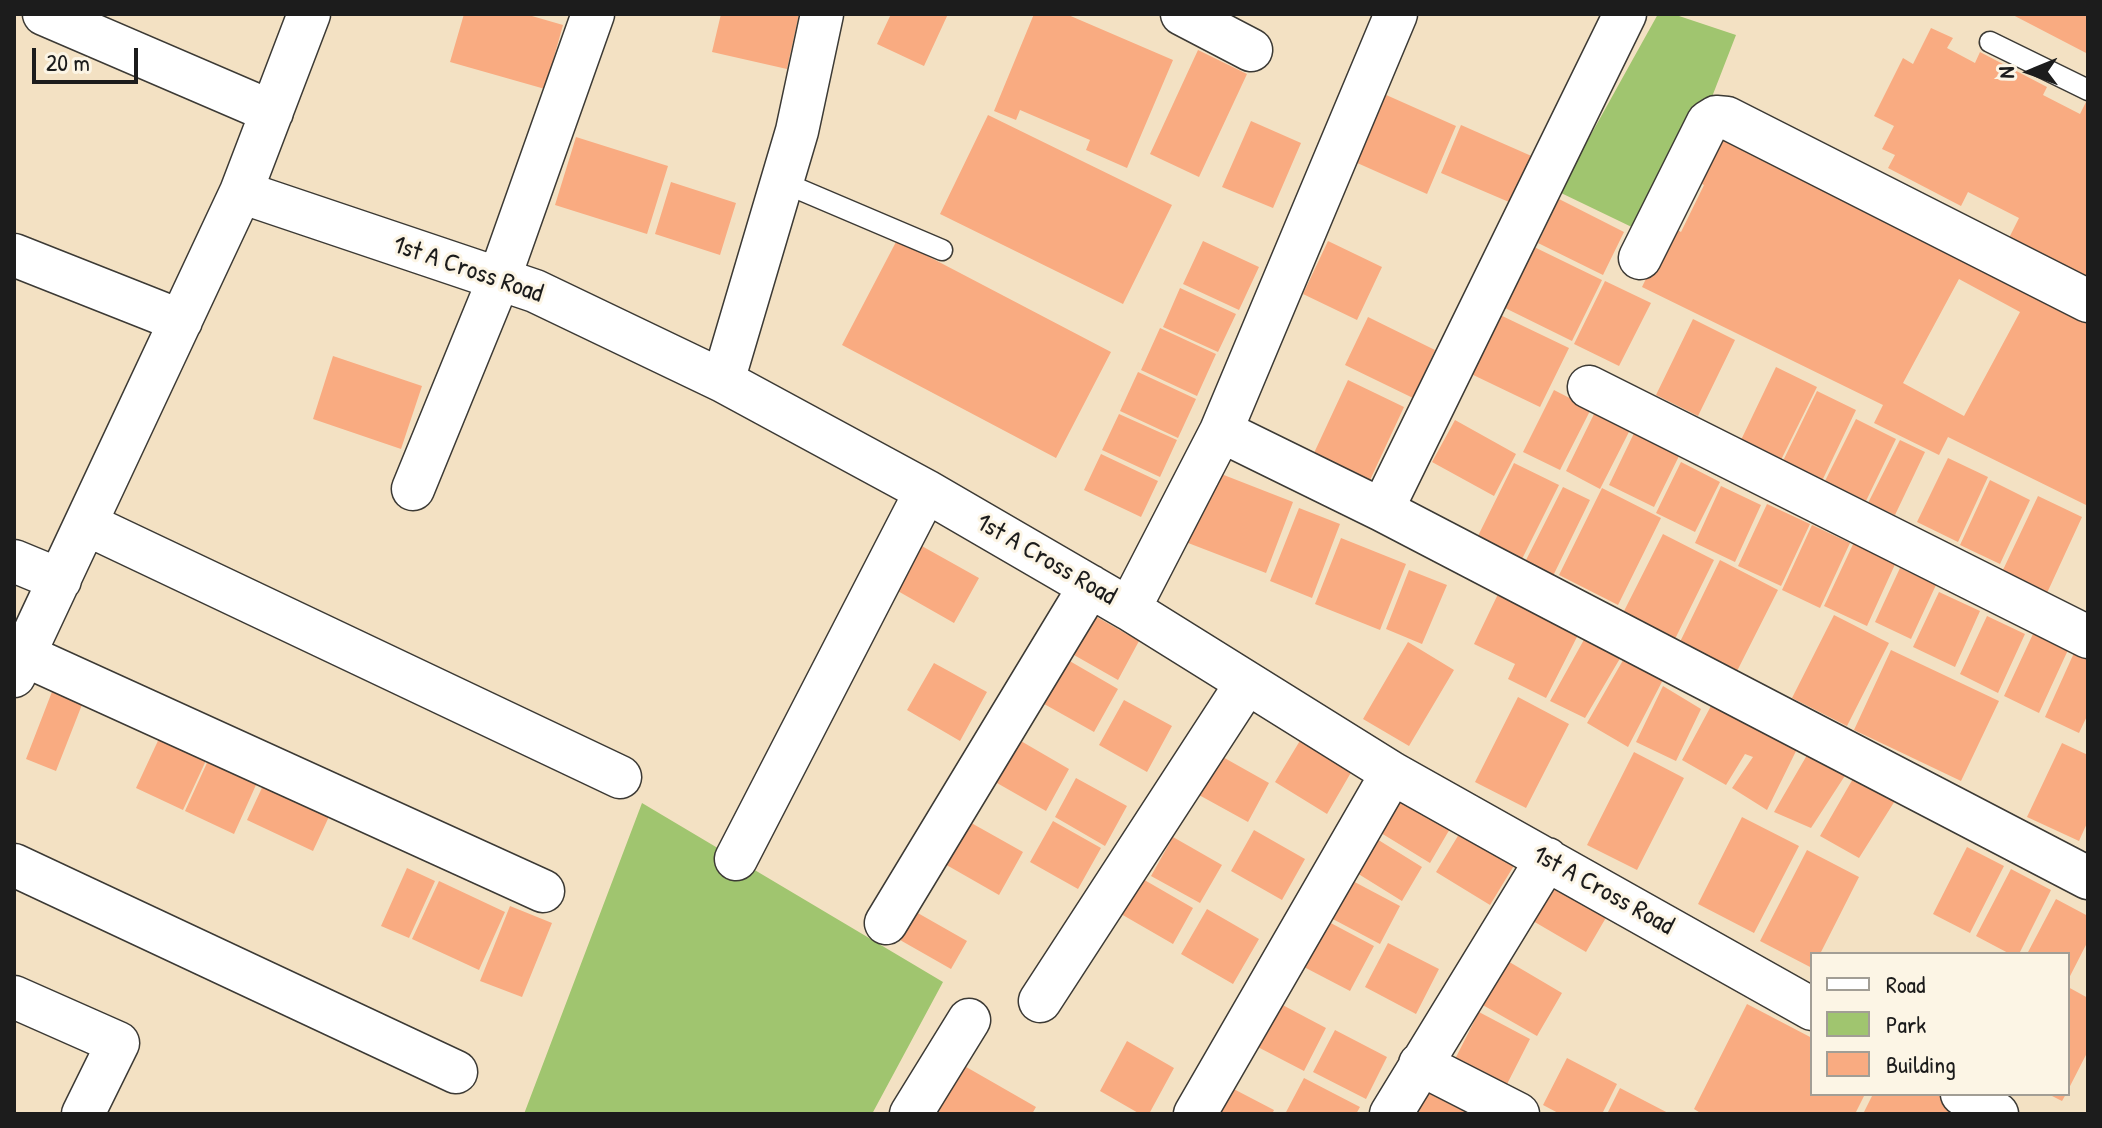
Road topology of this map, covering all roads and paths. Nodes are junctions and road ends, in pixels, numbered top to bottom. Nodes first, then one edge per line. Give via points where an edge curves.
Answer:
1 (44, 14) edge
2 (309, 14) edge
3 (593, 14) edge
4 (822, 14) edge
5 (1182, 14) edge
6 (1396, 14) edge
7 (1625, 14) edge
8 (1990, 42) dead end
9 (1251, 50) dead end
10 (2088, 90) edge
11 (272, 112) junction
12 (782, 182) junction
13 (241, 192) junction
14 (942, 250) dead end
15 (14, 255) edge
16 (1640, 258) dead end
17 (499, 279) junction
18 (2088, 301) edge
19 (181, 321) junction
20 (723, 381) junction
21 (1589, 387) dead end
22 (1221, 431) junction
23 (413, 489) dead end
24 (926, 491) junction
25 (1382, 510) junction
26 (86, 524) junction
27 (14, 561) edge
28 (60, 580) junction
29 (1090, 586) junction
30 (1129, 609) junction
31 (2088, 637) edge
32 (19, 666) edge
33 (1246, 684) junction
34 (1392, 773) junction
35 (620, 777) dead end
36 (736, 859) dead end
37 (1547, 859) junction
38 (14, 865) edge
39 (2088, 878) edge
40 (543, 891) dead end
41 (886, 923) dead end
42 (14, 997) edge
43 (1040, 1001) dead end
44 (1810, 1008) edge
45 (969, 1020) dead end
46 (1420, 1064) junction
47 (456, 1072) dead end
48 (1966, 1096) edge
49 (83, 1114) edge
50 (911, 1114) edge
51 (1195, 1114) edge
52 (1391, 1114) edge
53 (1518, 1114) edge
54 (1997, 1114) edge

1 - 11 street
2 - 11 street
3 - 17 street
4 - 12 street
5 - 9 street
6 - 22 street
7 - 25 street
8 - 10 lane
11 - 13 street
12 - 14 lane
12 - 20 street
13 - 17 street, 1st A Cross Road
13 - 19 street
15 - 19 street
16 - 18 street via 1708,122 1727,118
17 - 20 street, 1st A Cross Road
17 - 23 street
19 - 26 street
20 - 24 street, 1st A Cross Road
21 - 31 street
22 - 25 street
22 - 30 street
24 - 29 street, 1st A Cross Road
24 - 36 street
25 - 39 street
26 - 28 street
26 - 35 street
27 - 28 street
28 - 32 street
29 - 30 street, 1st A Cross Road
29 - 41 street
30 - 33 street, 1st A Cross Road
32 - 40 street
33 - 34 street, 1st A Cross Road
33 - 43 street
34 - 37 street, 1st A Cross Road
34 - 51 street
37 - 44 street, 1st A Cross Road
37 - 46 street
38 - 47 street
42 - 49 street via 118,1043
45 - 50 street
46 - 52 street
46 - 53 street
48 - 54 street

